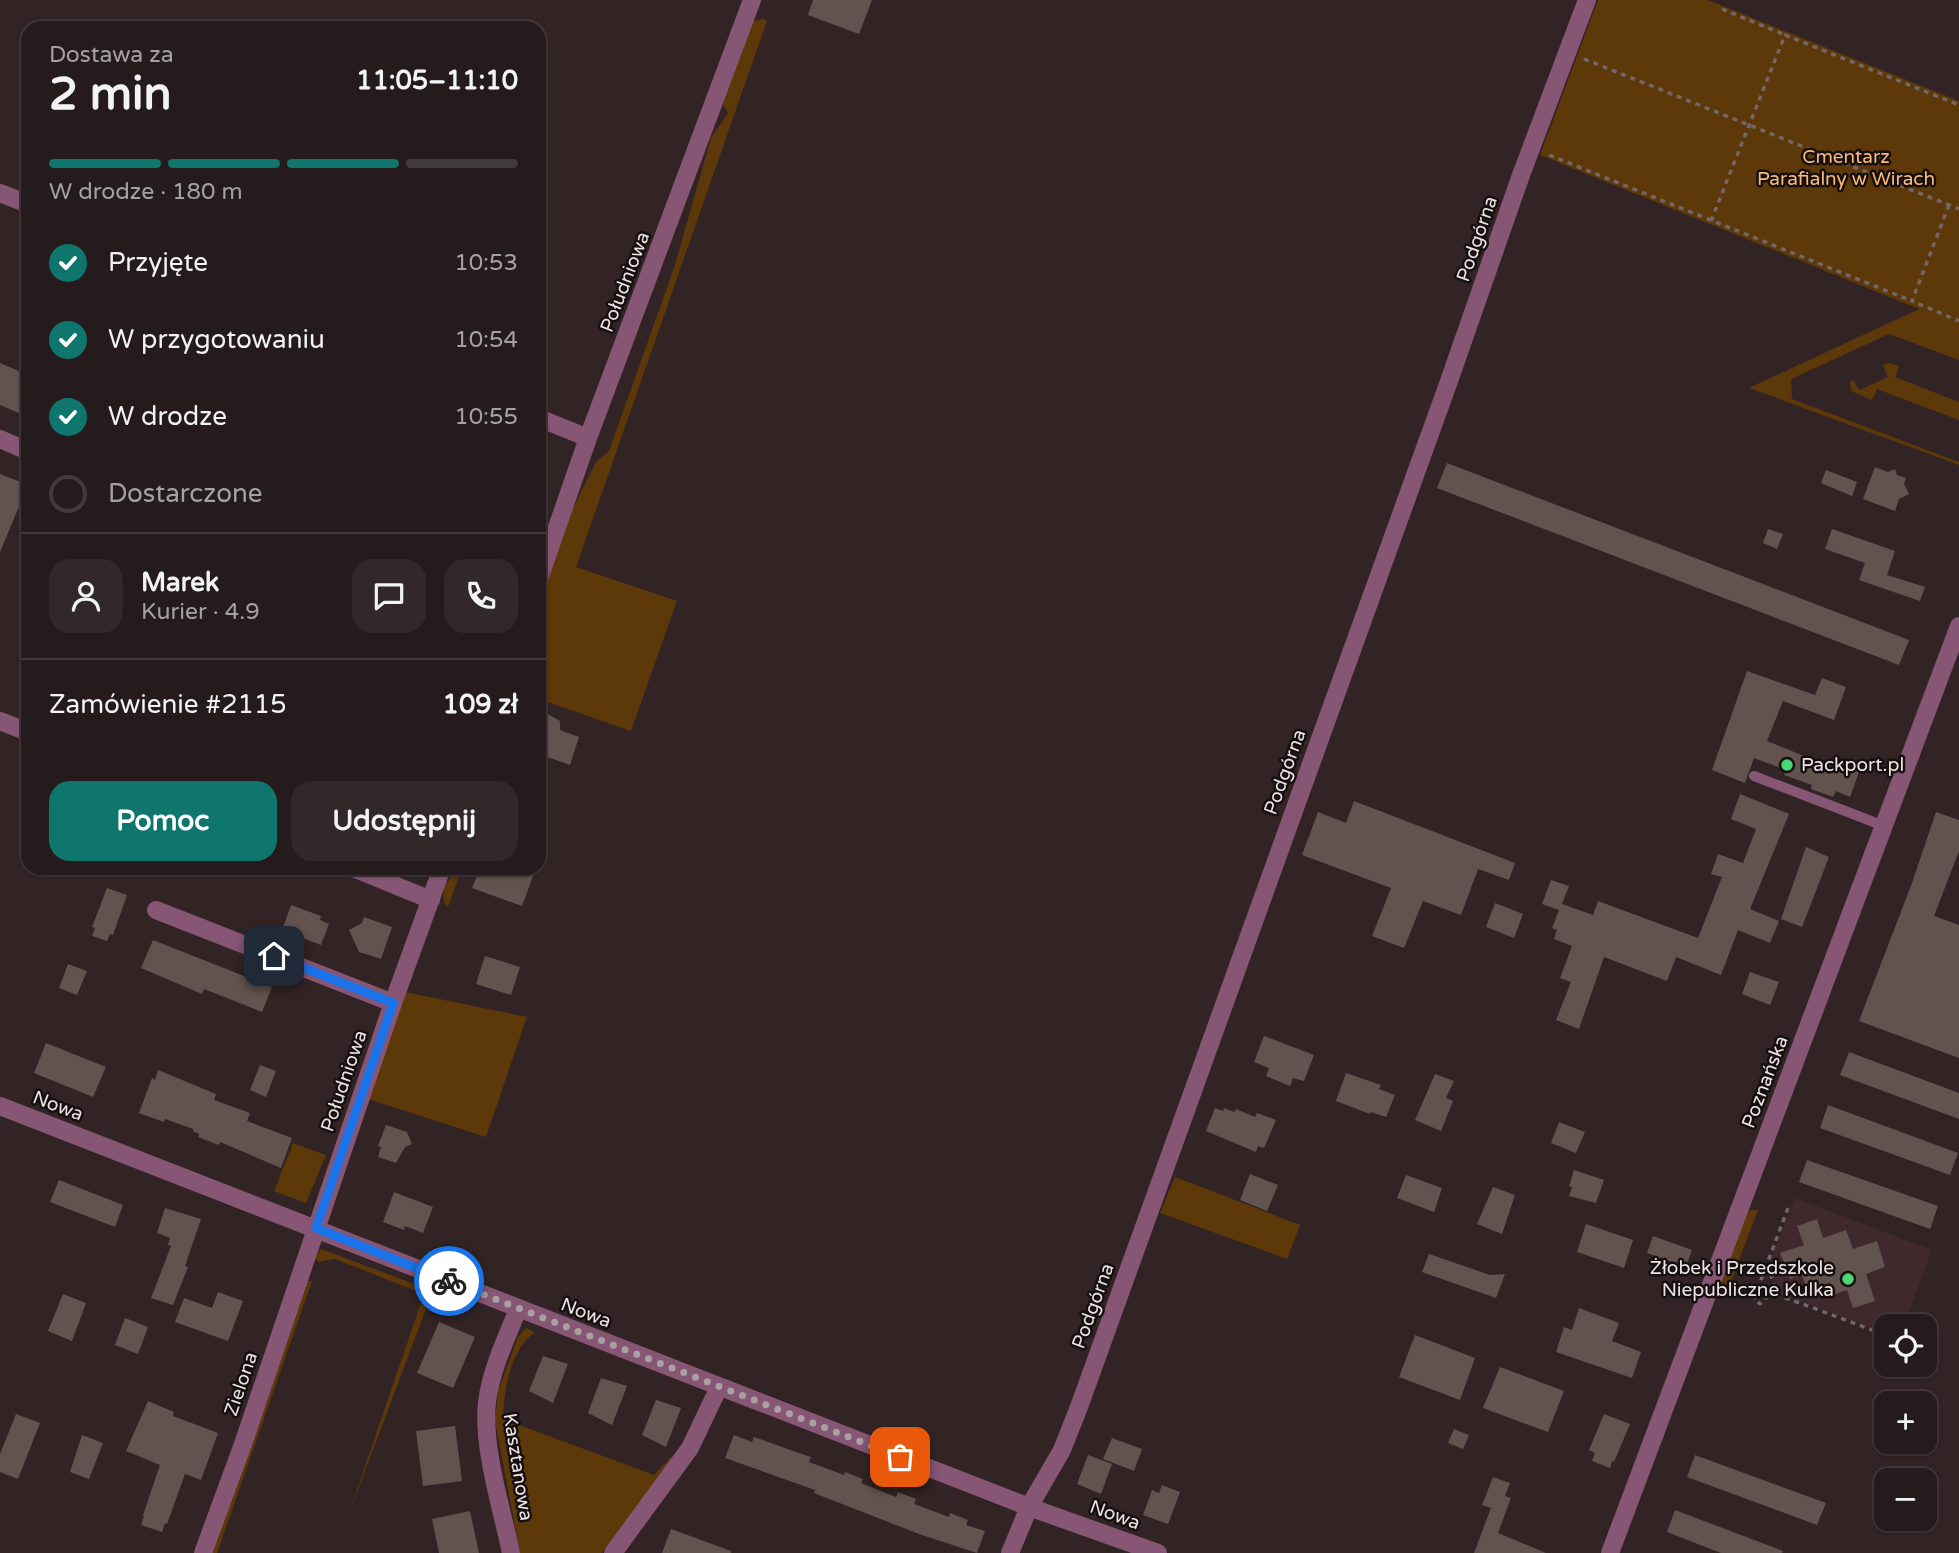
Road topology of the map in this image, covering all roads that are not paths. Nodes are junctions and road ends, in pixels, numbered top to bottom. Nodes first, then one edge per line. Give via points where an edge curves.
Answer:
1 (752, 0) edge
2 (1587, 0) edge
3 (0, 193) edge
4 (21, 201) edge
5 (546, 421) edge
6 (589, 438) junction
7 (0, 439) edge
8 (21, 448) edge
9 (546, 559) edge
10 (1959, 625) edge
11 (0, 721) edge
12 (21, 729) edge
13 (1754, 776) dead end
14 (1884, 826) junction
15 (371, 875) edge
16 (440, 875) edge
17 (431, 900) junction
18 (156, 910) dead end
19 (393, 1003) junction
20 (0, 1106) edge
21 (316, 1228) junction
22 (518, 1309) junction
23 (719, 1387) junction
24 (1029, 1507) junction
25 (203, 1553) edge
26 (511, 1553) edge
27 (613, 1553) edge
28 (1010, 1553) edge
29 (1158, 1553) edge
30 (1610, 1553) edge

1 - 6 street, Południowa
2 - 24 street, Podgórna via 1079,1407 1062,1450
3 - 4 street
5 - 6 street
6 - 9 street, Południowa
7 - 8 street
10 - 14 street, Poznańska
11 - 12 street
13 - 14 lane
14 - 30 street, Poznańska
15 - 17 street
16 - 17 street, Południowa
17 - 19 street, Południowa
18 - 19 street
19 - 21 street, Południowa
20 - 21 street, Nowa
21 - 22 street, Nowa
21 - 25 street, Zielona
22 - 23 street, Nowa
22 - 26 street, Kasztanowa via 490,1386 486,1418
23 - 24 street, Nowa
23 - 27 street via 690,1448
24 - 28 street, Podgórna
24 - 29 street, Nowa

